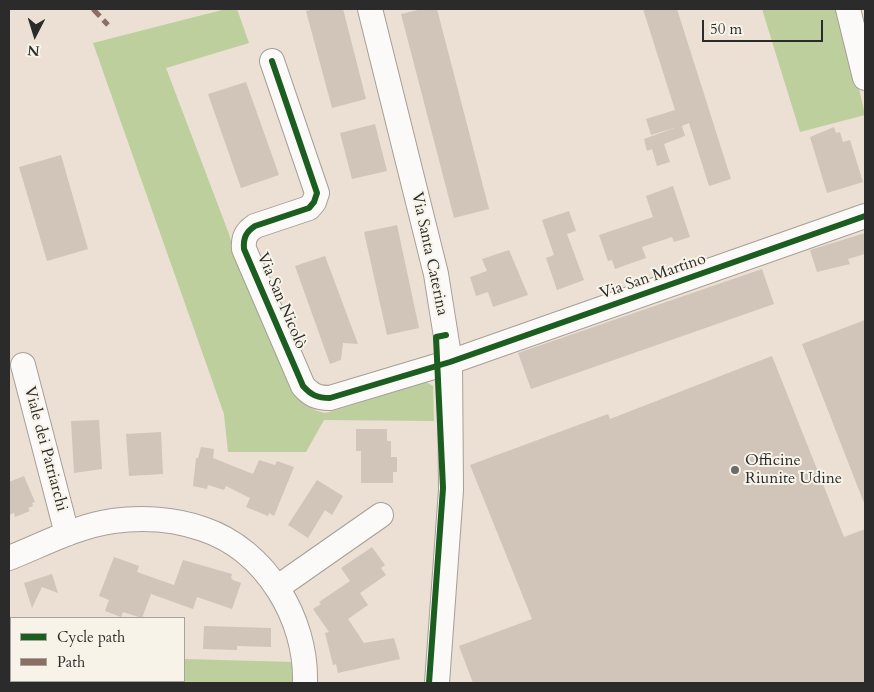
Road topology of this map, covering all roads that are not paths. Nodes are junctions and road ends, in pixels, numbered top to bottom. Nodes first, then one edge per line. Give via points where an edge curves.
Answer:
1 (370, 9) edge
2 (848, 9) edge
3 (272, 61) dead end
4 (865, 78) edge
5 (865, 216) edge
6 (450, 362) junction
7 (23, 365) dead end
8 (381, 515) dead end
9 (68, 534) junction
10 (9, 558) edge
11 (278, 587) junction
12 (305, 683) edge
13 (437, 683) edge

1 - 6 street, Via Santa Caterina via 436,274
2 - 4 street
3 - 6 street, Via San Nicolò via 317,193 309,208 256,226 243,240 303,386 310,395 330,398
5 - 6 street, Via San Martino
6 - 13 street, Via Santa Caterina via 451,490
7 - 9 street, Viale dei Patriarchi
8 - 11 street
9 - 10 street, Viale dei Patriarchi
9 - 11 street, Viale dei Patriarchi via 112,521 164,520 204,529 242,550
11 - 12 street, Viale dei Patriarchi via 295,619 306,661

